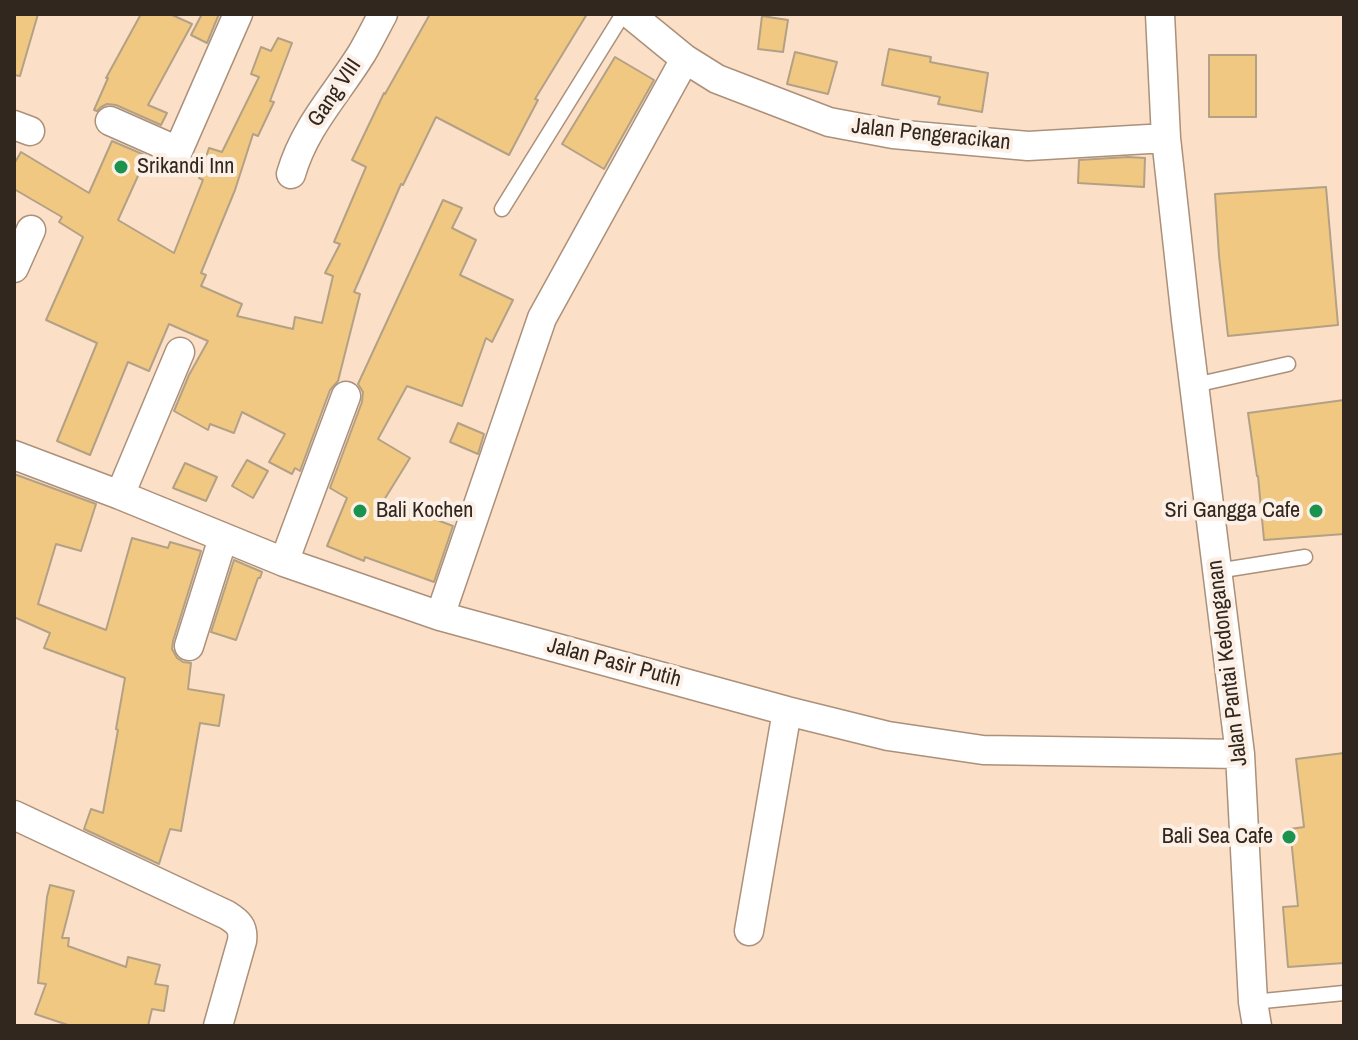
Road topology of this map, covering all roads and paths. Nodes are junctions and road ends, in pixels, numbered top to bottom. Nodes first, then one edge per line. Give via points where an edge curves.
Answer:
1 (238, 14) edge
2 (383, 14) edge
3 (623, 14) edge
4 (630, 14) edge
5 (1160, 14) edge
6 (685, 59) junction
7 (110, 121) dead end
8 (1166, 138) junction
9 (291, 174) dead end
10 (502, 209) dead end
11 (31, 230) dead end
12 (14, 268) edge
13 (180, 352) dead end
14 (1288, 364) dead end
15 (1195, 385) junction
16 (346, 396) dead end
17 (14, 455) edge
18 (120, 495) junction
19 (223, 538) junction
20 (1305, 557) dead end
21 (284, 562) junction
22 (1217, 571) junction
23 (440, 616) junction
24 (189, 646) dead end
25 (787, 711) junction
26 (1240, 754) junction
27 (14, 815) edge
28 (749, 931) dead end
29 (1344, 993) edge
30 (1255, 1014) edge
31 (218, 1026) edge

1 - 7 street via 178,151
2 - 9 street, Gang VIII via 308,132
3 - 10 lane
4 - 6 street, Jalan Pengeracikan
5 - 8 street, Jalan Pantai Kedonganan
6 - 8 street, Jalan Pengeracikan via 717,79 829,122 893,134 1028,146
6 - 23 street via 542,318
8 - 15 street, Jalan Pantai Kedonganan
11 - 12 street
13 - 18 street
14 - 15 lane
15 - 22 street, Jalan Pantai Kedonganan
16 - 21 street
17 - 18 street, Jalan Pasir Putih
18 - 19 street, Jalan Pasir Putih
19 - 21 street, Jalan Pasir Putih
19 - 24 street
20 - 22 lane
21 - 23 street, Jalan Pasir Putih
22 - 26 street, Jalan Pantai Kedonganan
23 - 25 street, Jalan Pasir Putih
25 - 26 street, Jalan Pasir Putih via 888,736 983,750
25 - 28 street
26 - 30 street, Jalan Pantai Kedonganan
27 - 31 street via 239,923 242,941
29 - 30 lane

